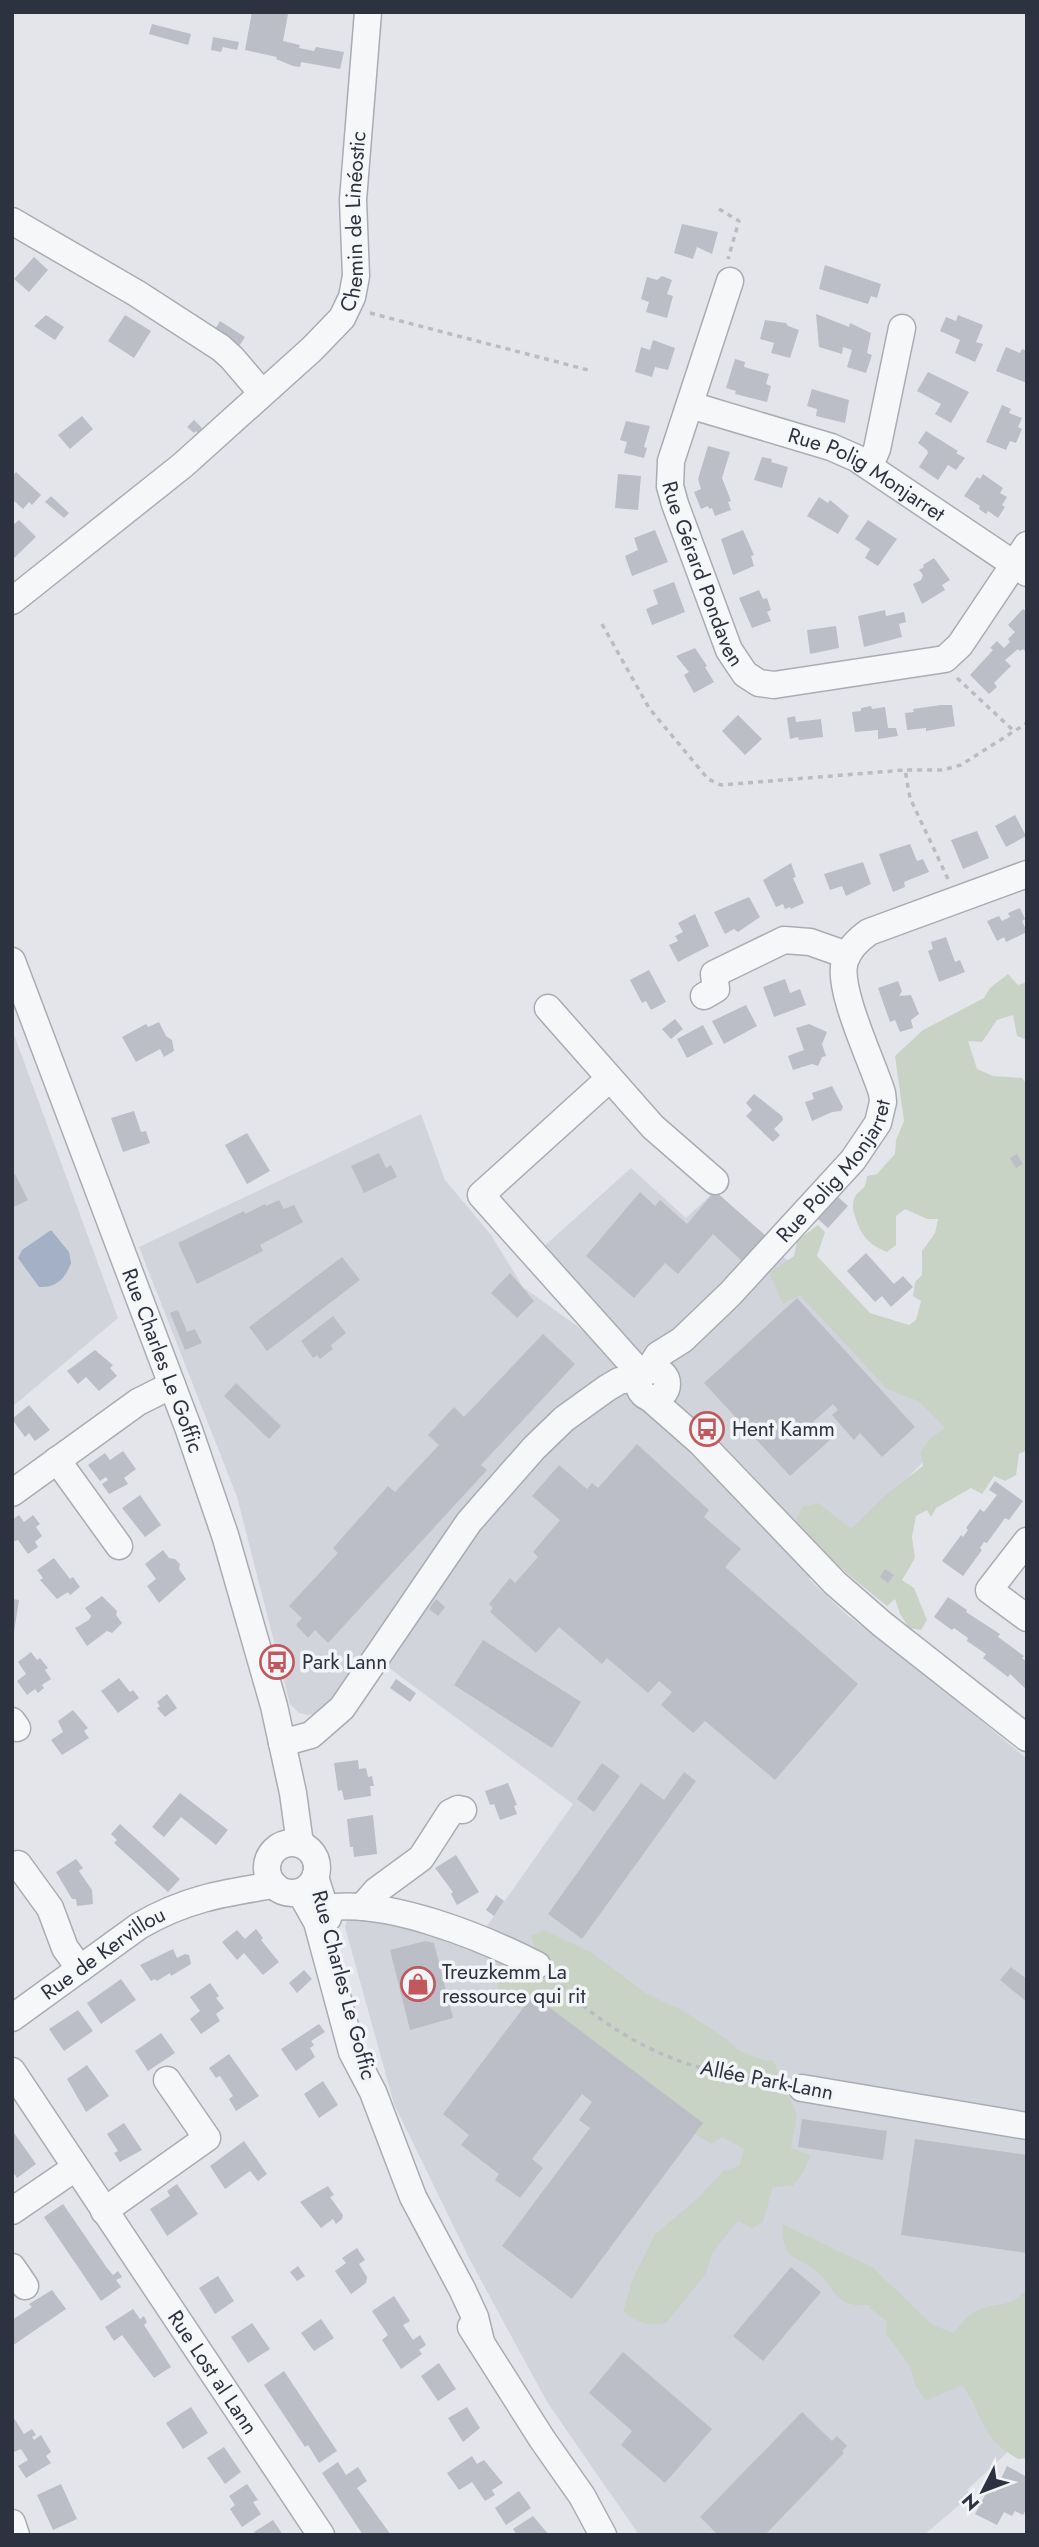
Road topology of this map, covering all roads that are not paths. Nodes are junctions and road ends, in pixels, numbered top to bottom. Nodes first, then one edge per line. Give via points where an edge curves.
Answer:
1 (368, 12) edge
2 (12, 221) edge
3 (730, 281) road end
4 (902, 328) dead end
5 (262, 393) junction
6 (690, 405) junction
7 (870, 465) junction
8 (1022, 561) edge
9 (12, 601) edge
10 (1027, 874) edge
11 (847, 955) junction
12 (12, 961) edge
13 (704, 996) dead end
14 (548, 1007) dead end
15 (609, 1079) junction
16 (715, 1181) dead end
17 (652, 1383) junction
18 (172, 1385) junction
19 (57, 1460) junction
20 (12, 1493) edge
21 (1027, 1541) edge
22 (119, 1546) dead end
23 (1027, 1618) edge
24 (1027, 1738) edge
25 (285, 1756) junction
26 (463, 1810) dead end
27 (279, 1860) junction
28 (18, 1864) dead end
29 (307, 1884) junction
30 (363, 1906) junction
31 (326, 1908) junction
32 (537, 1965) road end
33 (80, 1969) junction
34 (12, 2018) edge
35 (12, 2071) edge
36 (167, 2080) dead end
37 (802, 2088) road end
38 (373, 2092) junction
39 (1027, 2126) edge
40 (75, 2168) junction
41 (12, 2211) edge
42 (104, 2211) junction
43 (582, 2496) junction
44 (12, 2524) edge
45 (16, 2535) edge
46 (320, 2535) edge
47 (603, 2535) edge
48 (619, 2535) edge

1 - 5 street, Chemin de Linéostic via 353,200 356,276 347,309 327,335
2 - 5 street via 221,348
3 - 6 street, Rue Gérard Pondaven
4 - 7 street
5 - 9 street, Chemin de Linéostic via 162,483
6 - 7 street, Rue Polig Monjarret via 831,447
6 - 8 street, Rue Gérard Pondaven via 671,461 670,486 729,650 744,674 760,683 774,685 940,661 960,645
7 - 8 street, Rue Polig Monjarret
10 - 11 street via 869,932
11 - 13 street via 810,942 784,940 714,974 716,989
11 - 17 street, Rue Polig Monjarret via 843,967 847,993 882,1093 878,1123 843,1172 754,1270 682,1340 659,1355
12 - 18 street, Rue Charles Le Goffic
14 - 15 street
15 - 16 street via 653,1127
15 - 17 street via 481,1195
17 - 24 street via 700,1442 835,1583
17 - 25 street via 619,1381 546,1436 486,1501 342,1708
18 - 19 street via 138,1402
18 - 25 street, Rue Charles Le Goffic via 225,1535
19 - 20 street
19 - 22 street
21 - 23 street via 989,1590
25 - 27 street, Rue Charles Le Goffic
26 - 30 street via 450,1813 421,1858
27 - 29 street via 286,1892
27 - 29 street via 314,1856 317,1868
27 - 33 street, Rue de Kervillou via 159,1914
28 - 33 street via 50,1908 65,1948
29 - 31 street, Rue Charles Le Goffic
29 - 38 street, Rue Charles Le Goffic via 352,2052
30 - 31 street
30 - 32 street via 470,1935
31 - 38 street, Rue Charles Le Goffic
33 - 34 street, Rue de Kervillou
35 - 40 street, Rue Lost al Lann
36 - 42 street via 207,2138
37 - 39 street, Allée Park-Lann
38 - 43 street, Rue Charles Le Goffic via 409,2189 462,2289 481,2342
40 - 41 street
40 - 42 street, Rue Lost al Lann
42 - 46 street, Rue Lost al Lann
43 - 47 street, Rue Charles Le Goffic
43 - 48 street, Rue Charles Le Goffic
44 - 45 street

